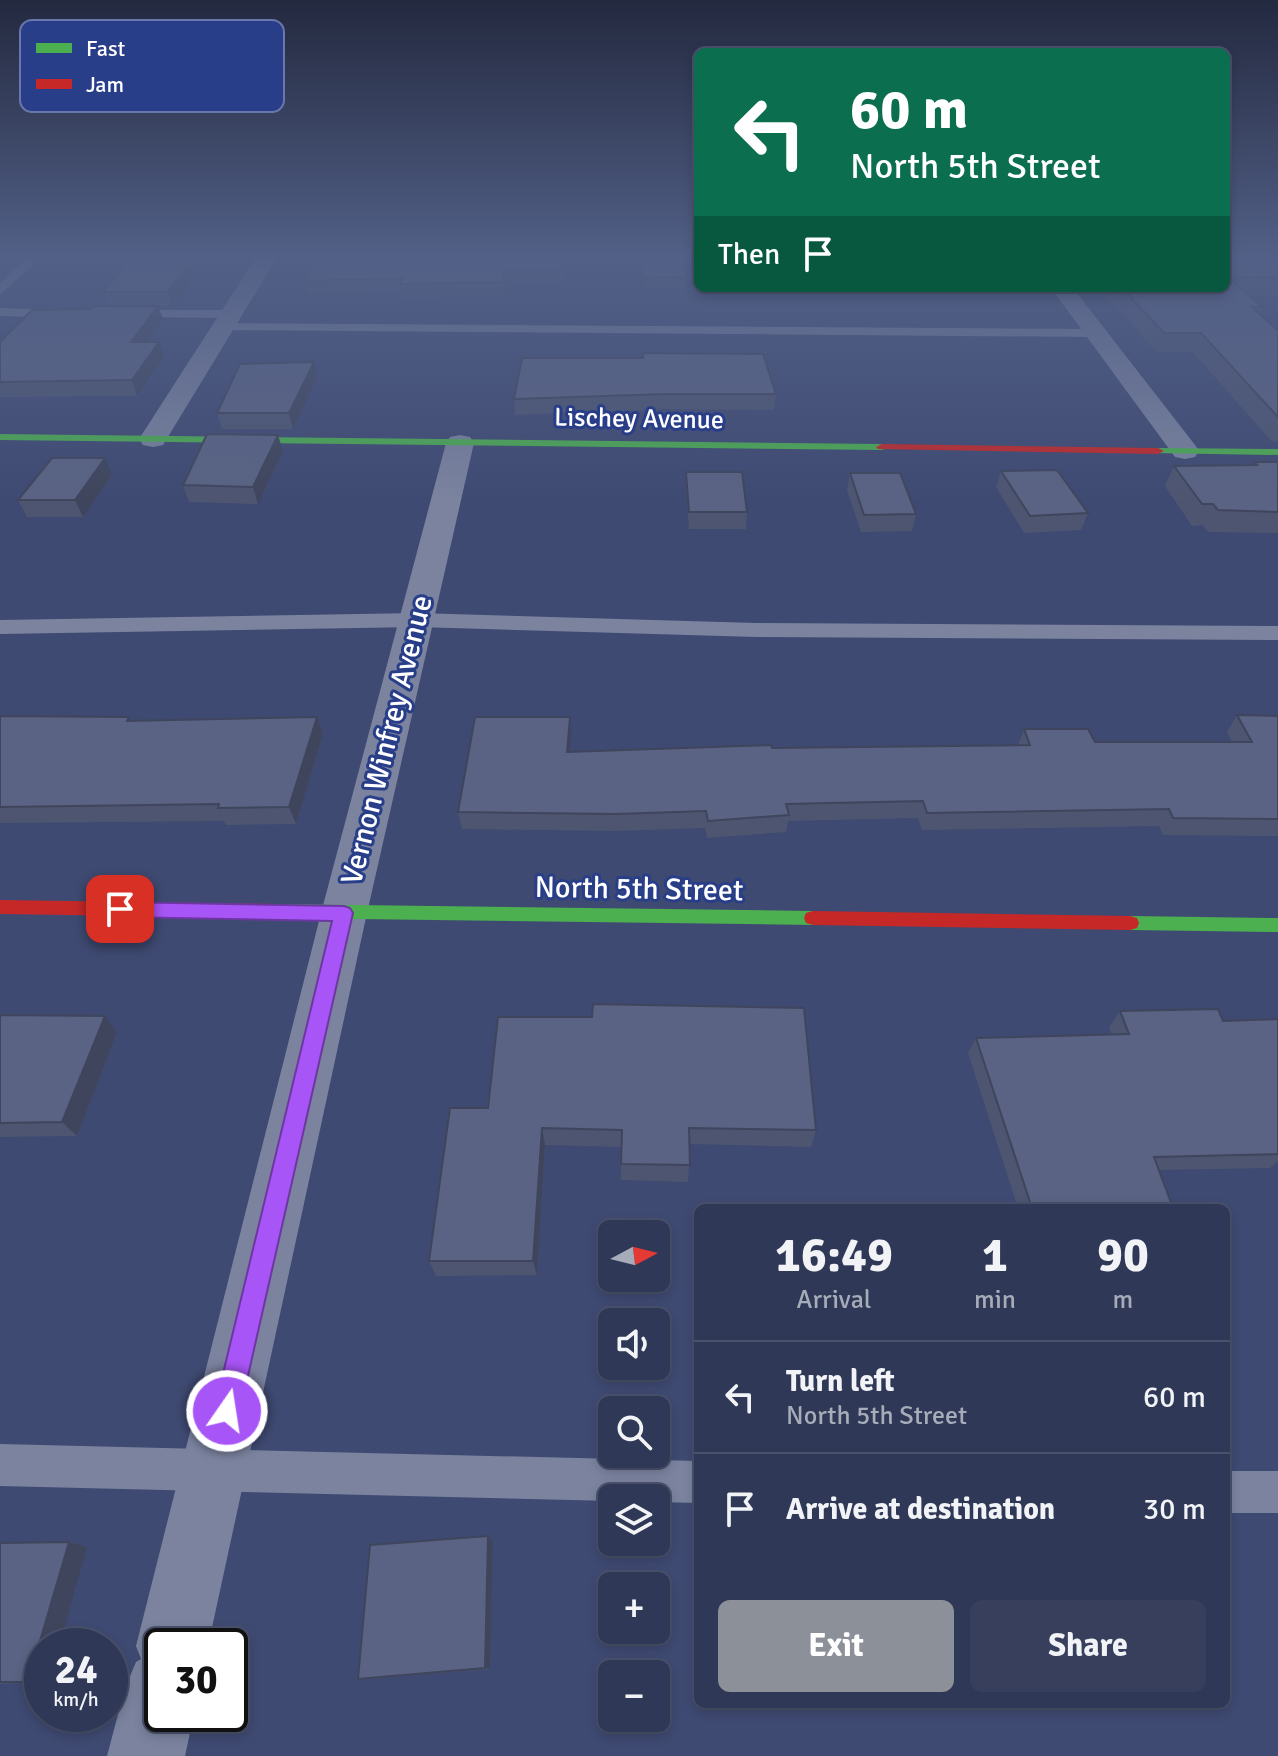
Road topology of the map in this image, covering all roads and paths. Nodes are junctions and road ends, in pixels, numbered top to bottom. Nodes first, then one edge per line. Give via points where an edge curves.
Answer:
1 (216, 338) edge
2 (1100, 338) edge
3 (0, 437) edge
4 (153, 439) junction
5 (460, 443) junction
6 (1185, 451) junction
7 (1278, 452) edge
8 (417, 620) junction
9 (0, 627) edge
10 (1278, 633) edge
11 (0, 907) edge
12 (344, 913) junction
13 (1278, 925) edge
14 (0, 1465) edge
15 (212, 1473) junction
16 (694, 1482) edge
17 (1230, 1492) edge
18 (1278, 1492) edge
19 (176, 1628) edge
20 (152, 1732) edge
21 (146, 1756) edge

1 - 4 street
2 - 6 street
3 - 4 street, Lischey Avenue
4 - 5 street, Lischey Avenue
5 - 6 street, Lischey Avenue
5 - 8 street, Vernon Winfrey Avenue
6 - 7 street, Lischey Avenue
8 - 9 lane
8 - 10 lane via 756,630
8 - 12 street, Vernon Winfrey Avenue
11 - 12 street, North 5th Street
12 - 13 street, North 5th Street
12 - 15 street, Vernon Winfrey Avenue
14 - 15 lane
15 - 16 lane
15 - 19 street, Vernon Winfrey Avenue
17 - 18 lane
20 - 21 street

